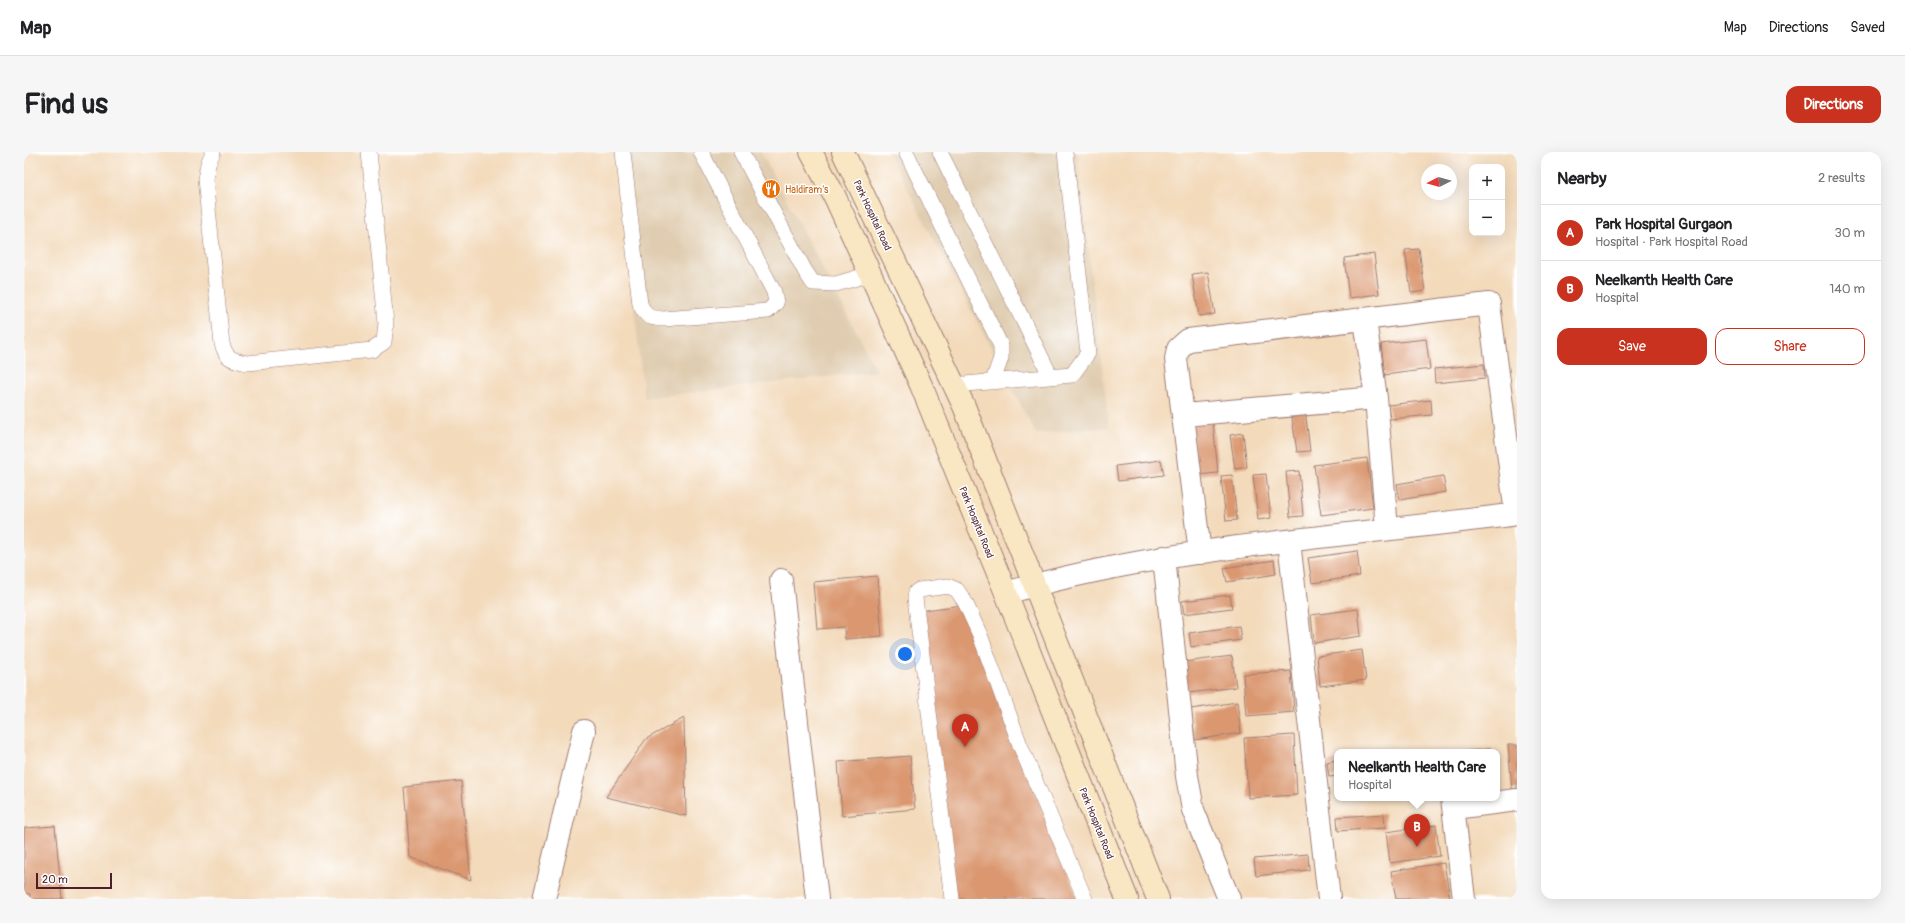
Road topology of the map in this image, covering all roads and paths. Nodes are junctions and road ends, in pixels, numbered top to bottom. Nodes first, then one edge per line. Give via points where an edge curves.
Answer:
1 (213, 152) edge
2 (369, 152) edge
3 (623, 152) edge
4 (701, 152) edge
5 (741, 152) edge
6 (811, 152) edge
7 (843, 152) edge
8 (906, 152) edge
9 (940, 152) edge
10 (1065, 152) edge
11 (870, 274) junction
12 (1365, 320) junction
13 (1051, 377) junction
14 (993, 381) junction
15 (953, 385) junction
16 (1376, 398) junction
17 (1184, 416) junction
18 (1516, 514) edge
19 (1387, 529) junction
20 (1289, 541) junction
21 (1200, 553) junction
22 (1164, 557) junction
23 (781, 580) dead end
24 (1033, 585) junction
25 (1006, 593) junction
26 (584, 731) dead end
27 (1517, 800) edge
28 (1496, 801) edge
29 (1500, 801) edge
30 (1453, 803) edge
31 (1154, 898) edge
32 (544, 899) edge
33 (817, 899) edge
34 (952, 899) edge
35 (1085, 899) edge
36 (1127, 899) edge
37 (1229, 899) edge
38 (1329, 899) edge
39 (1464, 899) edge

1 - 2 lane via 205,179 222,344 226,355 234,361 248,364 372,350 384,342 386,323
3 - 4 lane via 640,304 644,314 663,319 768,311 776,303 774,292
5 - 11 lane via 813,283 836,284
6 - 11 main road, Park Hospital Road via 835,197
7 - 15 main road, Park Hospital Road
8 - 14 lane via 1001,346 1001,358
9 - 13 lane
10 - 13 lane via 1088,353 1072,375
11 - 25 main road, Park Hospital Road via 921,385
12 - 16 street
12 - 17 street via 1188,340 1178,349 1176,359
12 - 18 street via 1489,304
13 - 14 lane
14 - 15 lane
15 - 24 main road, Park Hospital Road via 964,406
16 - 17 street
16 - 19 street
17 - 21 street
18 - 19 street
19 - 20 street
20 - 21 street
20 - 38 street
21 - 22 street
22 - 24 street
22 - 37 street via 1193,810
23 - 33 street
24 - 25 street
24 - 31 main road, Park Hospital Road
25 - 36 main road, Park Hospital Road
26 - 32 street
27 - 29 street
28 - 30 street
30 - 39 street
34 - 35 lane via 915,598 919,590 948,586 957,590 965,602 980,635 1020,745

